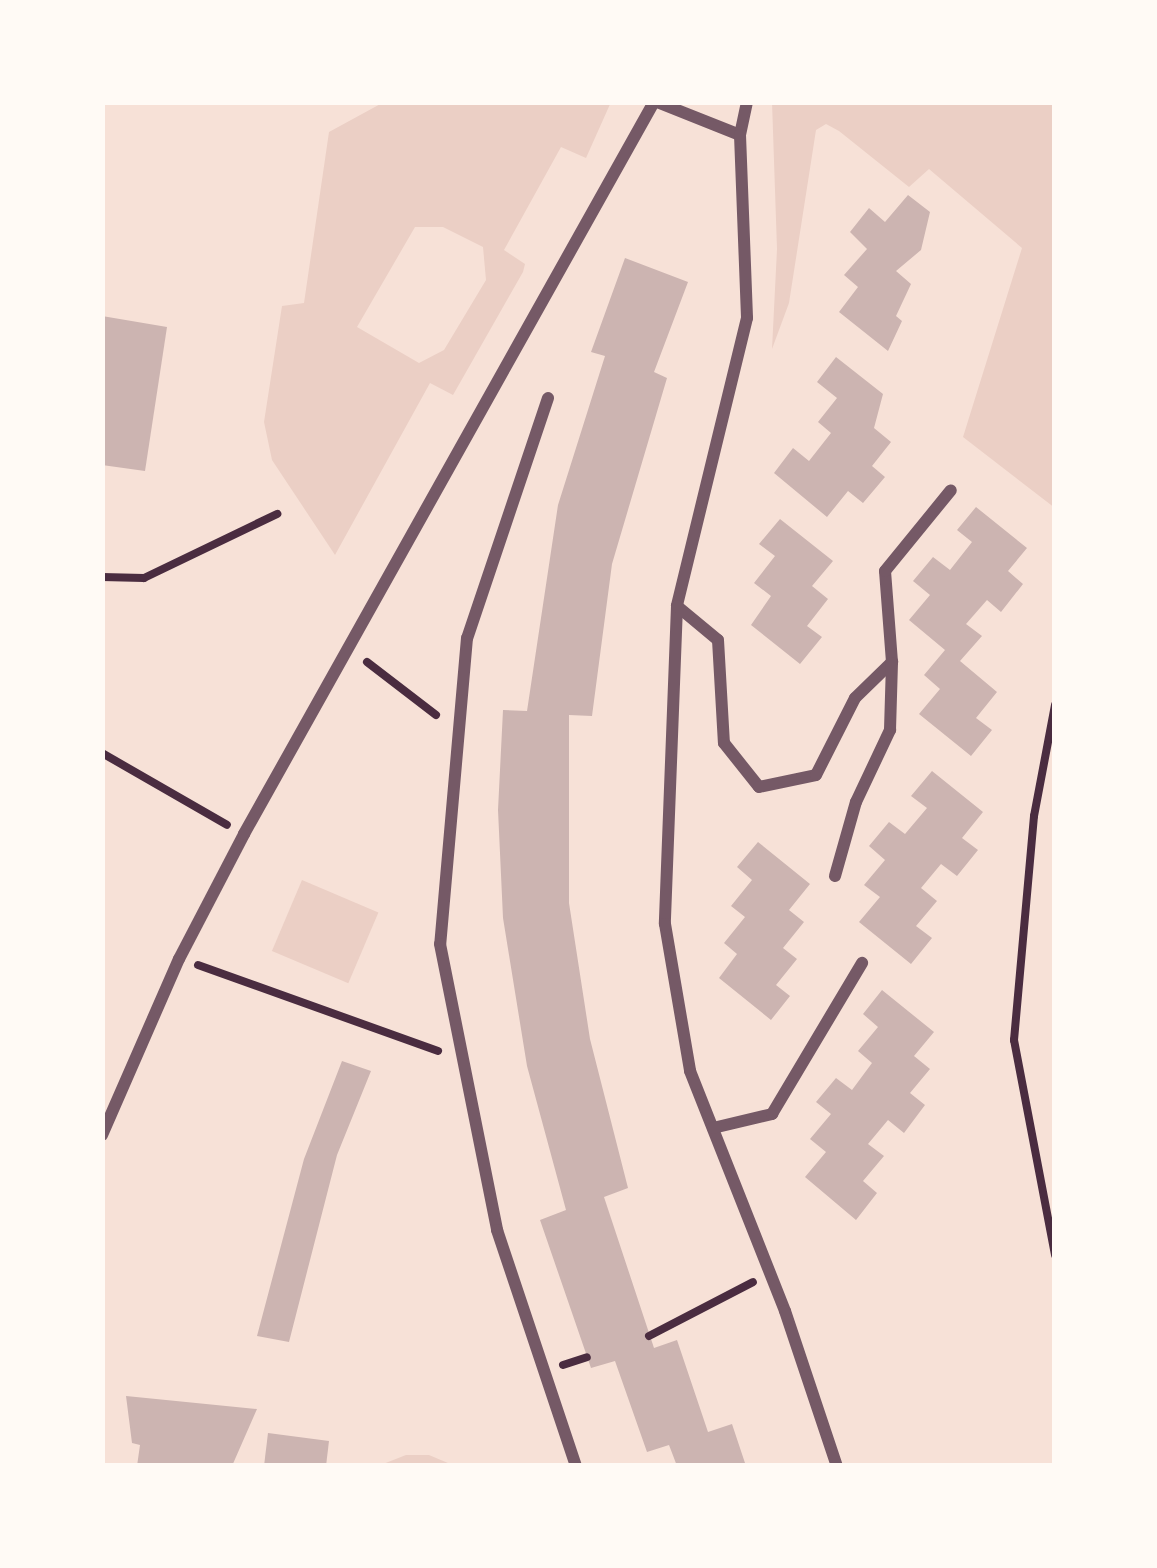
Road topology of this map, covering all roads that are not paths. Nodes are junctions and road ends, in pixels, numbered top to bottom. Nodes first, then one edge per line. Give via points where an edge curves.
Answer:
1 (656, 102) edge
2 (747, 102) edge
3 (740, 134) junction
4 (548, 398) dead end
5 (951, 490) dead end
6 (677, 606) junction
7 (892, 662) junction
8 (836, 876) dead end
9 (862, 963) dead end
10 (713, 1128) junction
11 (102, 1135) edge
12 (576, 1466) edge
13 (837, 1466) edge

1 - 3 street
1 - 11 street via 244,835 179,958
2 - 3 street
3 - 6 street via 747,318
4 - 12 street via 467,638 440,944 497,1230
5 - 7 street via 885,571
6 - 7 street via 718,640 724,743 759,787 816,775 855,698
6 - 10 street via 665,924 690,1071
7 - 8 street via 890,730 856,802
9 - 10 street via 772,1114
10 - 13 street

